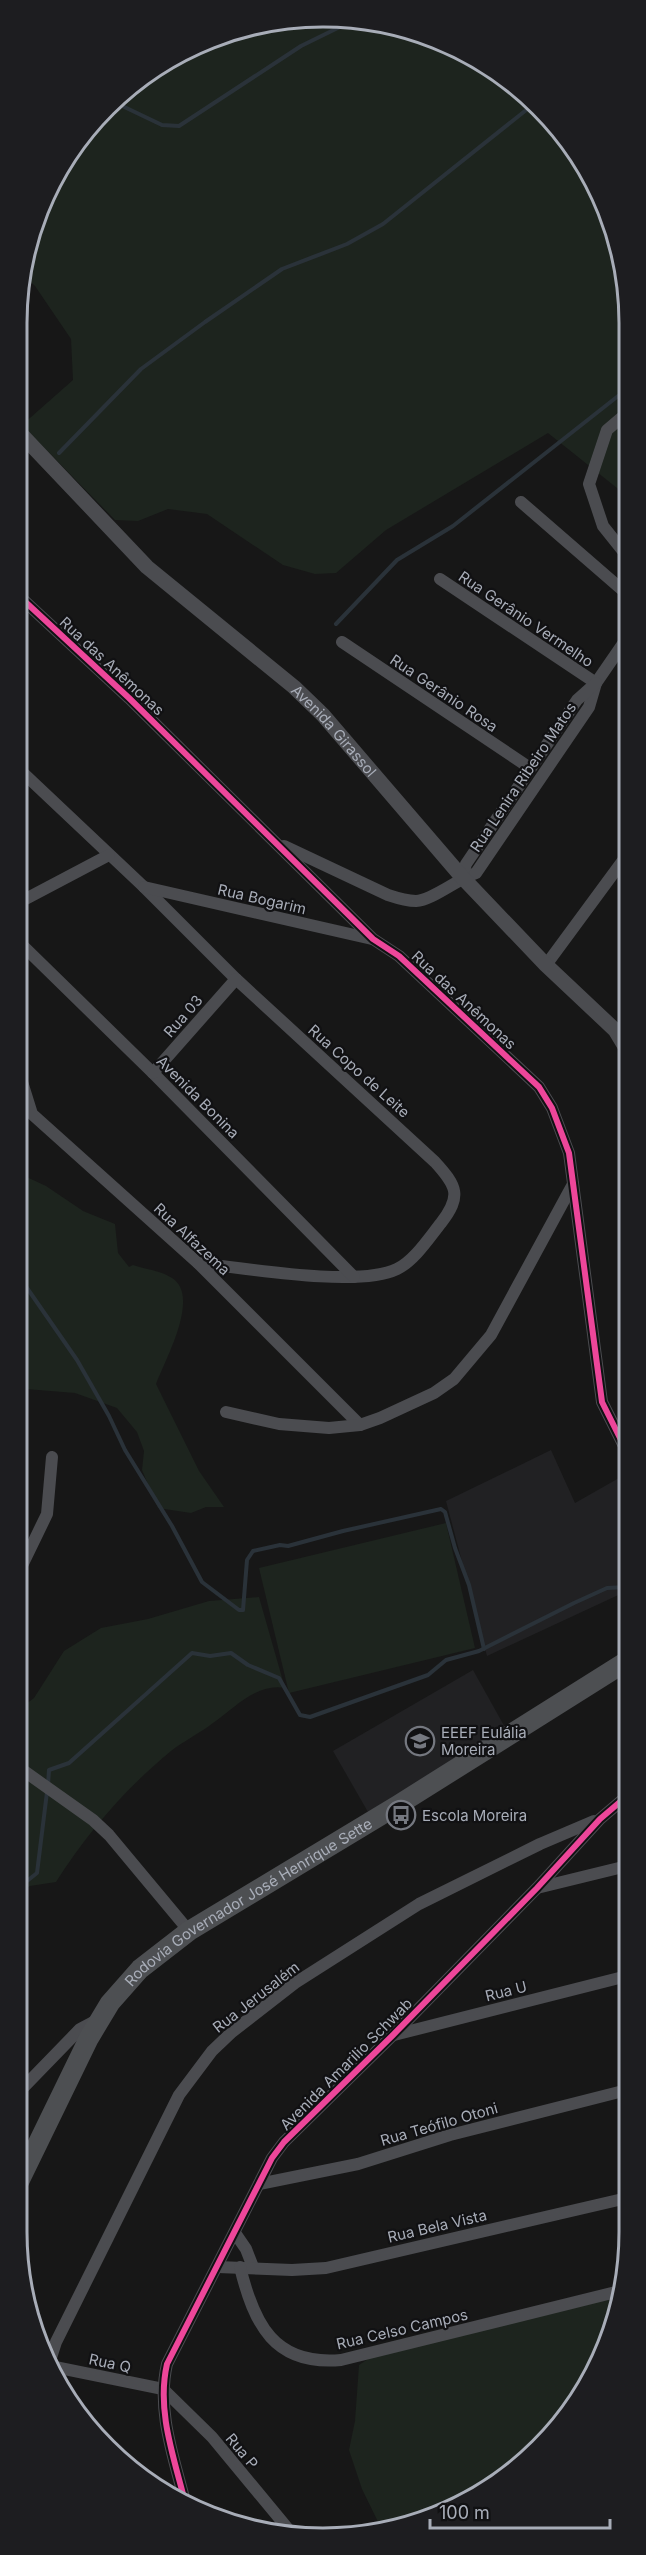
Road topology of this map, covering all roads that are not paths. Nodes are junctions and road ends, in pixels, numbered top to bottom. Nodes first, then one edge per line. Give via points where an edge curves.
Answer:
1 (619, 420) edge
2 (27, 440) edge
3 (520, 502) dead end
4 (619, 546) edge
5 (440, 579) dead end
6 (619, 587) edge
7 (27, 603) edge
8 (342, 642) dead end
9 (619, 650) edge
10 (597, 683) junction
11 (530, 768) junction
12 (27, 778) edge
13 (275, 841) junction
14 (109, 855) junction
15 (619, 866) edge
16 (462, 877) junction
17 (144, 887) junction
18 (27, 898) edge
19 (373, 939) junction
20 (27, 950) edge
21 (546, 965) junction
22 (236, 979) junction
23 (619, 1037) edge
24 (153, 1073) junction
25 (27, 1098) edge
26 (27, 1113) edge
27 (32, 1114) junction
28 (573, 1184) junction
29 (198, 1263) junction
30 (354, 1277) junction
31 (226, 1412) dead end
32 (360, 1425) junction
33 (619, 1438) edge
34 (52, 1457) dead end
35 (27, 1555) edge
36 (619, 1666) edge
37 (27, 1773) edge
38 (619, 1803) edge
39 (600, 1819) junction
40 (619, 1868) edge
41 (537, 1887) junction
42 (189, 1931) junction
43 (619, 1978) edge
44 (101, 2019) junction
45 (393, 2035) junction
46 (27, 2084) edge
47 (619, 2092) edge
48 (27, 2164) edge
49 (259, 2184) junction
50 (619, 2200) edge
51 (235, 2233) junction
52 (218, 2267) junction
53 (247, 2267) junction
54 (612, 2293) edge
55 (53, 2352) edge
56 (60, 2367) edge
57 (163, 2390) junction
58 (183, 2492) edge
59 (285, 2525) edge

1 - 4 street via 608,430 589,484 603,526
2 - 16 street, Avenida Girassol via 147,567 277,673 323,716
3 - 6 street
5 - 10 street, Rua Gerânio Vermelho
7 - 13 street, Rua das Anêmonas
8 - 11 street, Rua Gerânio Rosa
9 - 10 street, Rua Lenira Ribeiro Matos
10 - 11 street, Rua Lenira Ribeiro Matos via 577,700
10 - 16 street, Rua Lenira Ribeiro Matos via 589,707 476,873
11 - 16 street, Rua Lenira Ribeiro Matos via 466,864
12 - 14 street, Rua Copo de Leite
13 - 16 street, Rua Lenira Ribeiro Matos via 404,900 418,901
13 - 19 street, Rua das Anêmonas
14 - 17 street, Rua Copo de Leite
14 - 18 street
15 - 21 street
16 - 21 street, Avenida Girassol
17 - 19 street, Rua Bogarim
17 - 22 street, Rua Copo de Leite
19 - 28 street, Rua das Anêmonas via 399,956 539,1087 561,1130
20 - 24 street, Avenida Bonina
21 - 23 street, Avenida Girassol
22 - 24 street, Rua 03
22 - 30 street, Rua Copo de Leite via 450,1179 456,1196 454,1207 426,1242 399,1268 385,1274
24 - 30 street, Avenida Bonina
25 - 27 street
26 - 27 street
27 - 29 street, Rua Alfazema
28 - 32 street via 490,1335 454,1379 405,1408
28 - 33 street, Rua das Anêmonas via 602,1402
29 - 30 street, Rua Copo de Leite
29 - 32 street, Rua Alfazema
31 - 32 street via 304,1428
34 - 35 street via 47,1514
36 - 42 main road, Rodovia Governador José Henrique Sette
37 - 42 street via 109,1835
38 - 39 street, Avenida Amarilio Schwab
39 - 41 street, Avenida Amarilio Schwab
39 - 55 street, Rua Jerusalém via 419,1904 295,1983 212,2050 179,2095
40 - 41 street
41 - 45 street, Avenida Amarilio Schwab
42 - 44 main road, Rodovia Governador José Henrique Sette via 140,1969 117,1993
43 - 45 street, Rua U
44 - 46 street via 80,2030
44 - 48 main road, Rodovia Governador José Henrique Sette
45 - 49 street, Avenida Amarilio Schwab via 298,2126 272,2158
47 - 49 street, Rua Teófilo Otoni via 450,2135 339,2169
49 - 51 street, Avenida Amarilio Schwab
50 - 53 street, Rua Bela Vista via 326,2268
51 - 52 street, Avenida Amarilio Schwab
51 - 53 street via 246,2250
52 - 53 street, Rua Bela Vista
52 - 57 street, Avenida Amarilio Schwab via 167,2364
53 - 54 street, Rua Celso Campos via 250,2306 268,2335 289,2351 328,2361
56 - 57 street, Rua Q
57 - 58 street, Avenida Amarilio Schwab via 163,2408
57 - 59 street, Rua P via 212,2437

